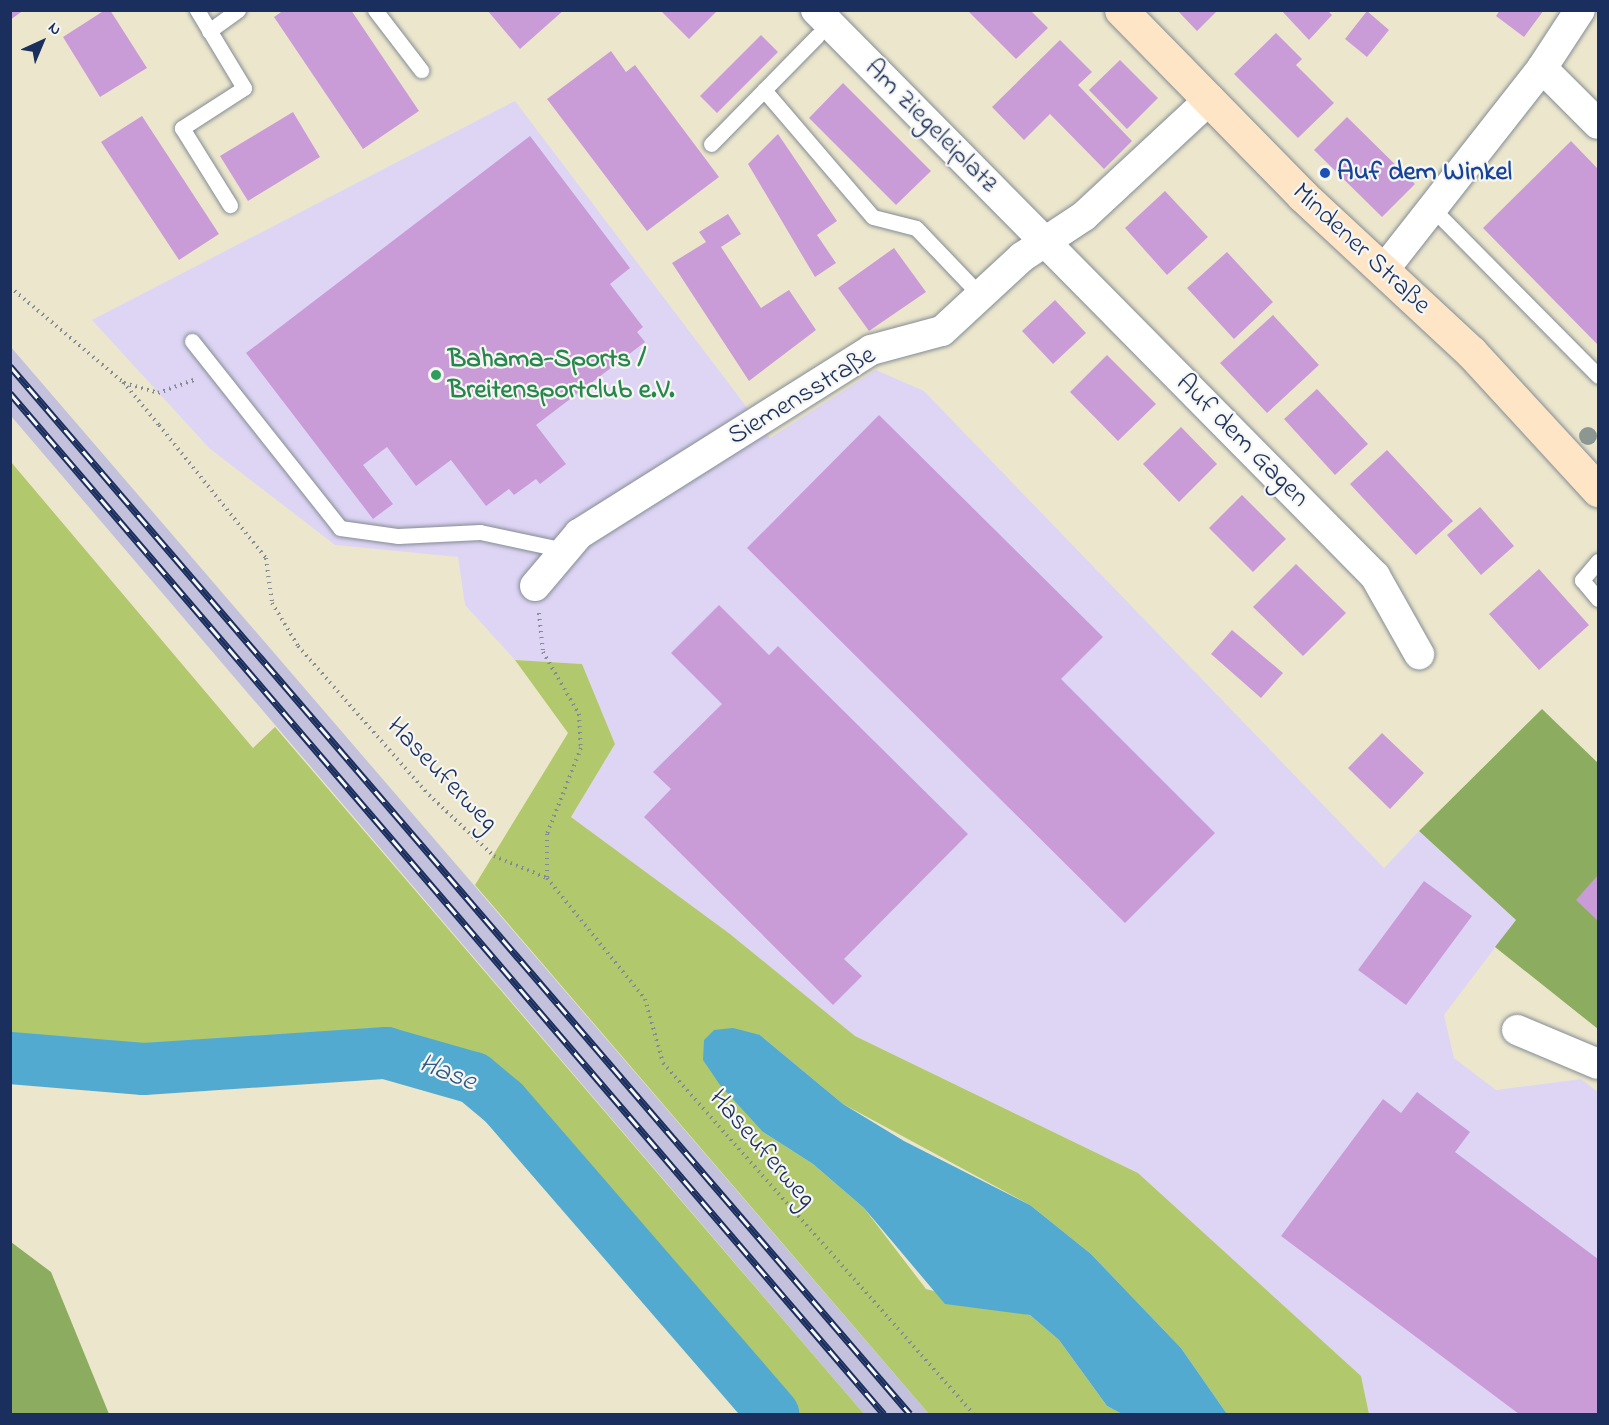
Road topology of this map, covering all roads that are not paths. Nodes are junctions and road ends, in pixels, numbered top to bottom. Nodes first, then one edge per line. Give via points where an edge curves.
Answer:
1 (197, 10) edge
2 (238, 10) edge
3 (375, 10) edge
4 (1121, 10) edge
5 (1580, 10) edge
6 (817, 23) edge
7 (209, 31) junction
8 (1542, 68) junction
9 (421, 70) dead end
10 (765, 90) junction
11 (1210, 99) junction
12 (1599, 124) edge
13 (711, 144) dead end
14 (230, 205) dead end
15 (1432, 208) junction
16 (1046, 242) junction
17 (1383, 271) junction
18 (981, 296) junction
19 (192, 341) dead end
20 (1599, 376) edge
21 (1599, 490) edge
22 (565, 550) junction
23 (1599, 561) edge
24 (535, 586) road end
25 (1599, 599) edge
26 (1419, 654) dead end
27 (1517, 1030) dead end
28 (1599, 1064) edge

1 - 7 lane
2 - 7 lane
3 - 9 lane
4 - 11 main road, Mindener Straße
5 - 8 street
6 - 10 lane
6 - 16 street, Am Ziegeleiplatz
7 - 14 lane via 244,88 182,128
8 - 12 street
8 - 15 street
10 - 13 lane
10 - 18 lane via 873,217 916,228
11 - 16 street, Siemensstraße via 1084,216
11 - 17 main road, Mindener Straße
15 - 17 street
15 - 20 lane
16 - 18 street, Siemensstraße
16 - 26 street, Auf dem Gagen via 1375,576
17 - 21 main road, Mindener Straße via 1472,352
18 - 22 street, Siemensstraße via 942,332 871,350 579,534
19 - 22 lane via 340,528 398,536 480,532
22 - 24 street, Siemensstraße
23 - 25 lane via 1582,580
27 - 28 street

